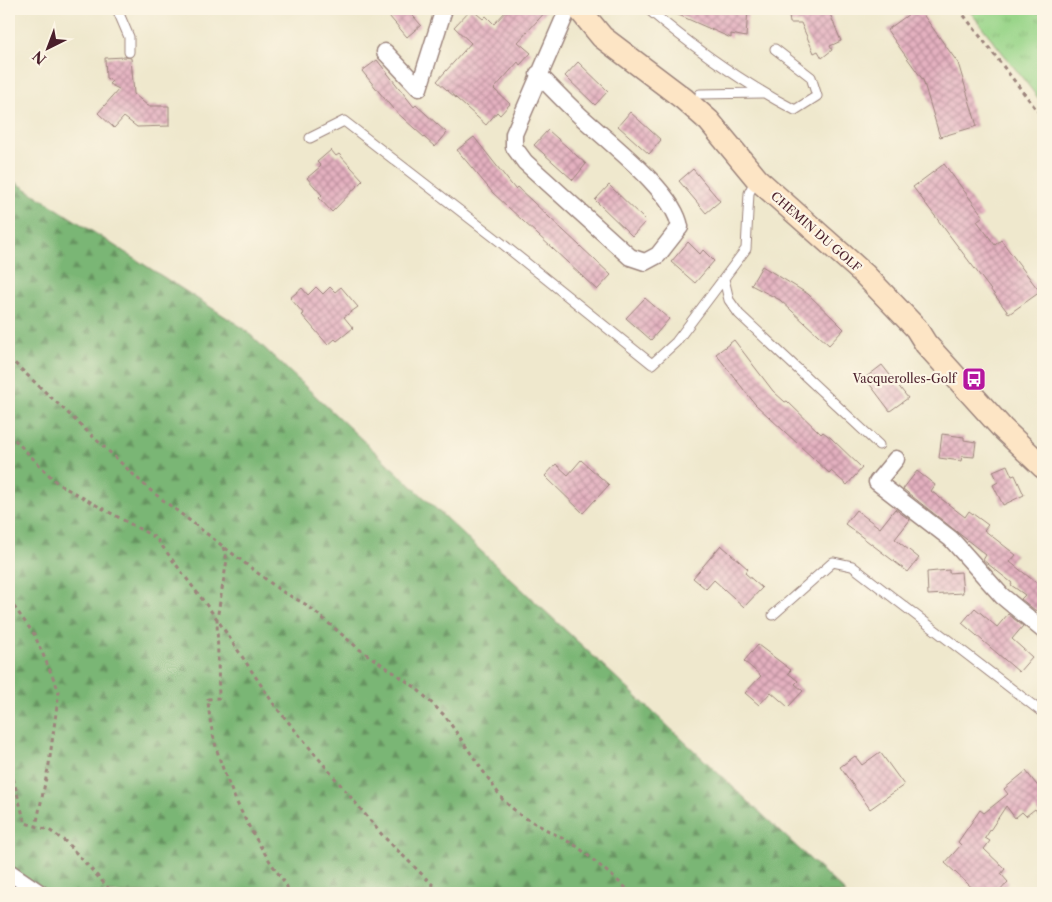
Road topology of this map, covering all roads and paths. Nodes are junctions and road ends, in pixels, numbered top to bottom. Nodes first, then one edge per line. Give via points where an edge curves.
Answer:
1 (116, 9) edge
2 (444, 9) edge
3 (568, 9) edge
4 (579, 9) edge
5 (648, 9) edge
6 (959, 9) edge
7 (1034, 9) edge
8 (1043, 21) edge
9 (775, 50) dead end
10 (130, 52) dead end
11 (385, 52) dead end
12 (538, 74) junction
13 (762, 93) junction
14 (700, 94) dead end
15 (1043, 118) edge
16 (310, 138) dead end
17 (756, 178) junction
18 (724, 279) junction
19 (9, 358) edge
20 (9, 434) edge
21 (879, 445) dead end
22 (896, 458) dead end
23 (1043, 467) edge
24 (223, 546) junction
25 (9, 600) edge
26 (773, 615) dead end
27 (217, 619) junction
28 (1043, 630) edge
29 (1043, 713) edge
30 (9, 763) edge
31 (36, 826) junction
32 (9, 872) edge
33 (40, 893) edge
34 (113, 893) edge
35 (289, 893) edge
36 (442, 893) edge
37 (632, 893) edge

1 - 10 lane via 129,37
2 - 11 street via 419,88
3 - 12 street
4 - 17 street, CHEMIN DU GOLF via 602,37 709,121
5 - 13 lane via 690,44
6 - 15 path
7 - 8 path
9 - 13 lane via 811,77 817,96 795,110
12 - 12 street via 514,134 514,147 525,162 630,257 645,262 658,255 680,227 679,219 660,189
13 - 14 lane
16 - 18 lane via 344,121 652,364 676,342
17 - 18 lane via 749,193 746,249
17 - 23 street, CHEMIN DU GOLF via 890,300 996,421
18 - 21 lane via 729,300 739,314
19 - 24 path via 150,490
20 - 27 path via 58,484 156,538
22 - 28 street via 877,482 951,539 1002,596
24 - 27 path via 227,560
24 - 37 path via 281,591 307,605 359,649 415,687 445,716 503,800 520,815 578,847
25 - 31 path via 34,634 60,691
26 - 29 lane via 834,562 852,566
27 - 35 path via 219,698 208,699 209,716 235,800
27 - 36 path via 275,706 383,836
30 - 31 path via 25,823
31 - 34 path via 49,830 66,842
32 - 33 street

